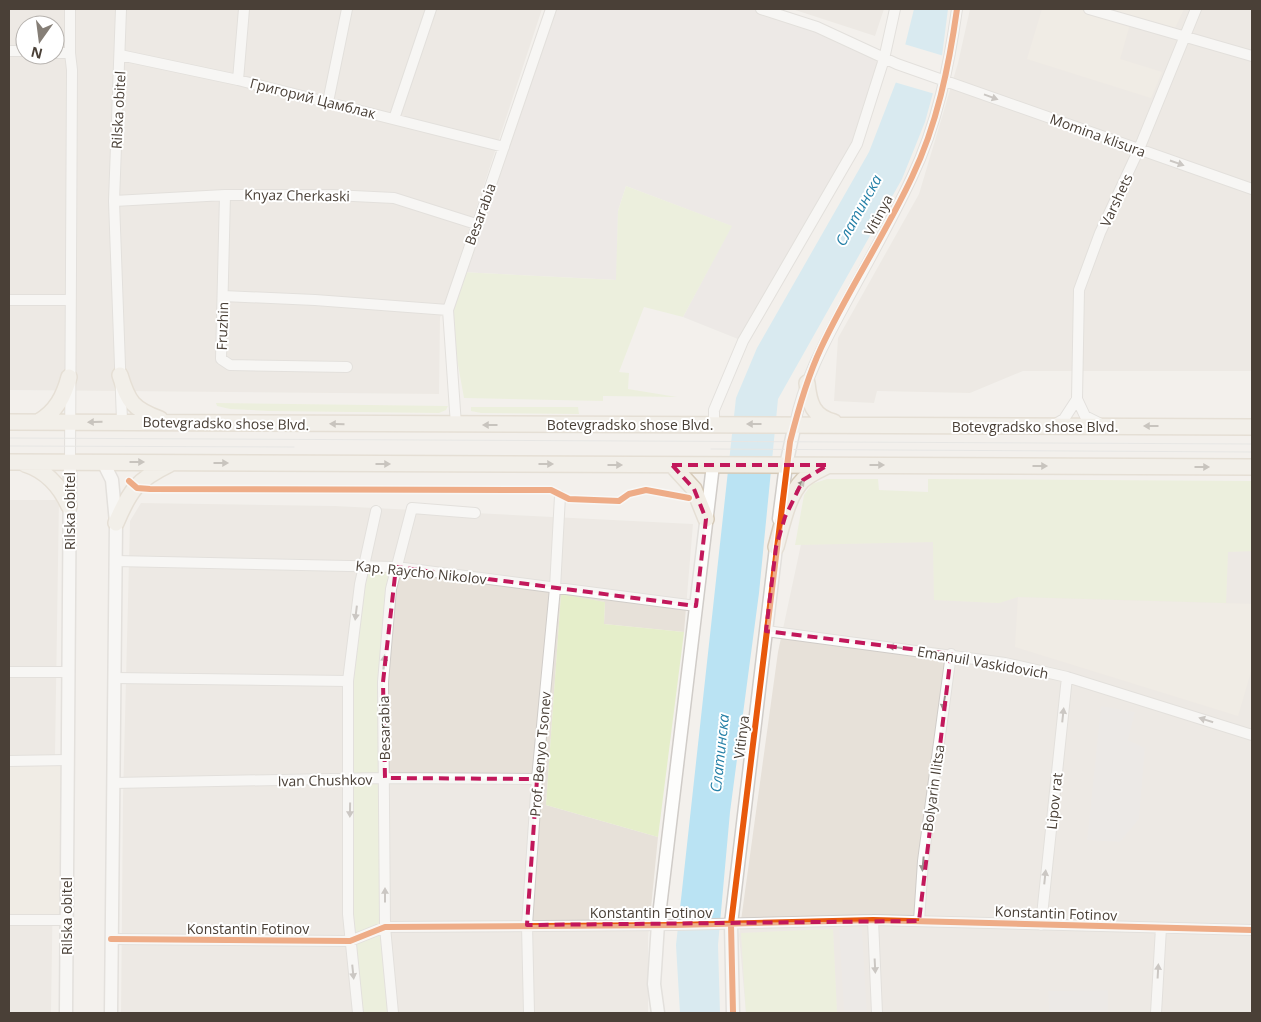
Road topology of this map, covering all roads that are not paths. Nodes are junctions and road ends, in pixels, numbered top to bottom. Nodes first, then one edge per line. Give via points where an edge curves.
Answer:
1 (70, 9) edge
2 (121, 9) edge
3 (244, 9) edge
4 (347, 9) edge
5 (431, 9) edge
6 (551, 9) edge
7 (761, 9) edge
8 (895, 9) edge
9 (957, 9) edge
10 (1089, 9) edge
11 (1196, 9) edge
12 (1184, 36) junction
13 (65, 53) edge
14 (70, 53) junction
15 (120, 55) junction
16 (1252, 56) edge
17 (884, 59) junction
18 (942, 79) junction
19 (238, 80) junction
20 (328, 102) junction
21 (394, 119) junction
22 (504, 147) junction
23 (1139, 150) junction
24 (1252, 189) edge
25 (225, 195) junction
26 (114, 201) junction
27 (476, 224) junction
28 (223, 296) junction
29 (9, 300) edge
30 (69, 300) junction
31 (448, 310) junction
32 (347, 367) dead end
33 (120, 375) junction
34 (69, 377) junction
35 (807, 383) junction
36 (1077, 400) junction
37 (122, 421) junction
38 (9, 422) edge
39 (38, 422) junction
40 (69, 422) junction
41 (170, 422) junction
42 (714, 424) junction
43 (795, 424) junction
44 (843, 424) junction
45 (456, 425) junction
46 (1052, 426) junction
47 (1106, 426) junction
48 (1252, 427) edge
49 (70, 461) junction
50 (11, 462) edge
51 (103, 462) junction
52 (172, 463) junction
53 (672, 465) junction
54 (713, 465) junction
55 (786, 465) junction
56 (828, 465) junction
57 (1252, 467) edge
58 (560, 496) dead end
59 (69, 506) junction
60 (376, 510) dead end
61 (475, 513) dead end
62 (706, 519) junction
63 (116, 523) junction
64 (776, 547) junction
65 (116, 561) junction
66 (364, 564) junction
67 (396, 567) junction
68 (555, 588) junction
69 (696, 606) junction
70 (766, 631) junction
71 (951, 654) junction
72 (9, 672) edge
73 (68, 672) junction
74 (1067, 677) junction
75 (114, 678) junction
76 (348, 682) junction
77 (1252, 735) edge
78 (68, 760) junction
79 (9, 761) edge
80 (385, 778) junction
81 (537, 779) junction
82 (350, 780) junction
83 (112, 783) junction
84 (9, 920) edge
85 (66, 920) junction
86 (873, 920) junction
87 (919, 921) junction
88 (658, 924) junction
89 (728, 924) junction
90 (527, 925) junction
91 (1041, 925) junction
92 (385, 927) junction
93 (1160, 928) junction
94 (1252, 930) edge
95 (111, 939) junction
96 (350, 941) junction
97 (66, 1013) edge
98 (111, 1013) edge
99 (358, 1013) edge
100 (393, 1013) edge
101 (529, 1013) edge
102 (658, 1013) edge
103 (733, 1013) edge
104 (878, 1013) edge
105 (1156, 1013) edge

1 - 14 street, Rilska obitel
2 - 15 street, Rilska obitel
3 - 19 street
4 - 20 street
5 - 21 street
6 - 22 street, Besarabia
7 - 17 street, Momina klisura via 817,26
8 - 17 street
9 - 18 street, Vitinya
10 - 12 street
11 - 12 street, Varshets
12 - 16 street
12 - 23 street, Varshets
13 - 14 street
14 - 30 street, Rilska obitel
15 - 19 street, Григорий Цамблак
15 - 26 street, Rilska obitel
17 - 18 street, Momina klisura
17 - 42 street via 857,144 743,341 714,410
18 -> 23 street, Momina klisura
18 - 35 street, Vitinya via 931,128 913,176 821,348
19 - 20 street, Григорий Цамблак
20 - 21 street, Григорий Цамблак
21 - 22 street, Григорий Цамблак
22 - 27 street, Besarabia
23 -> 24 street, Momina klisura
23 - 36 street, Varshets via 1100,233 1078,290
25 - 26 street, Knyaz Cherkaski
25 - 27 street, Knyaz Cherkaski via 394,198
25 - 28 street, Fruzhin
26 - 33 street, Rilska obitel
27 - 31 street, Besarabia
28 - 31 street
28 - 32 street, Fruzhin via 221,359 230,365
29 - 30 street
30 - 34 street, Rilska obitel
31 - 45 street, Besarabia
33 - 37 street, Rilska obitel
33 - 41 main road via 126,395 134,405 145,413
34 - 39 main road via 66,391 54,410
34 - 40 street, Rilska obitel
35 - 43 street, Vitinya
35 - 44 main road via 809,402 815,412 829,421
36 - 46 street via 1064,419
36 - 47 street via 1085,416
37 -> 40 main road, Botevgradsko shose Blvd.
37 - 41 main road, Botevgradsko shose Blvd.
38 - 39 main road, Botevgradsko shose Blvd.
39 - 40 main road, Botevgradsko shose Blvd.
40 - 49 street, Rilska obitel
45 -> 41 main road, Botevgradsko shose Blvd.
43 -> 42 main road, Botevgradsko shose Blvd.
42 -> 45 main road, Botevgradsko shose Blvd.
43 - 44 main road, Botevgradsko shose Blvd.
43 - 55 street, Vitinya
44 - 46 main road, Botevgradsko shose Blvd.
46 - 47 main road, Botevgradsko shose Blvd.
48 -> 47 main road, Botevgradsko shose Blvd.
49 - 50 main road
49 - 51 main road
49 - 59 street, Rilska obitel
50 - 59 main road via 27,465 48,476 57,484
51 -> 52 main road
51 - 63 street via 112,480
52 -> 53 main road
52 - 63 main road via 146,475 134,487
53 - 54 main road
53 - 62 main road via 694,489
54 - 55 main road
54 - 62 street
55 - 56 main road
55 - 64 street, Vitinya
56 -> 57 main road
64 -> 56 main road via 794,494 801,483
58 - 68 street, Prof. Benyo Tsonev
59 - 73 street, Rilska obitel
60 - 66 street
61 - 67 street, Besarabia via 412,508
62 - 69 street
63 - 65 street
64 - 70 street, Vitinya
65 - 66 street, Kap. Raycho Nikolov
65 - 75 street
66 - 67 street, Kap. Raycho Nikolov
66 -> 76 street
67 - 68 street, Kap. Raycho Nikolov
80 -> 67 street, Besarabia via 383,682
68 - 69 street, Kap. Raycho Nikolov
68 - 81 street, Prof. Benyo Tsonev
69 - 88 street
71 -> 70 street, Emanuil Vaskidovich
70 - 89 street, Vitinya
71 - 74 street, Emanuil Vaskidovich
71 -> 87 street, Bolyarin Ilitsa via 923,861
72 - 73 street
73 - 78 street, Rilska obitel
77 -> 74 street, Emanuil Vaskidovich
91 -> 74 street, Lipov rat
75 - 76 street
75 - 83 street
76 - 82 street
78 - 79 street
78 - 85 street, Rilska obitel
80 - 81 street, Ivan Chushkov
80 - 82 street, Ivan Chushkov
92 -> 80 street, Besarabia
81 - 90 street, Prof. Benyo Tsonev
82 - 83 street, Ivan Chushkov
82 -> 96 street
83 - 95 street
84 - 85 street
85 - 97 street, Rilska obitel
86 - 87 street, Konstantin Fotinov
86 - 89 street, Konstantin Fotinov
86 -> 104 street
87 - 91 street, Konstantin Fotinov
88 - 89 street, Konstantin Fotinov
88 - 90 street, Konstantin Fotinov
88 - 102 street via 654,984
89 - 103 street, Vitinya
90 - 92 street, Konstantin Fotinov
90 - 101 street, Prof. Benyo Tsonev
91 - 93 street, Konstantin Fotinov
92 - 96 street, Konstantin Fotinov
92 - 100 street, Besarabia
93 - 94 street, Konstantin Fotinov
105 -> 93 street
95 - 96 street, Konstantin Fotinov
95 - 98 street
96 -> 99 street

